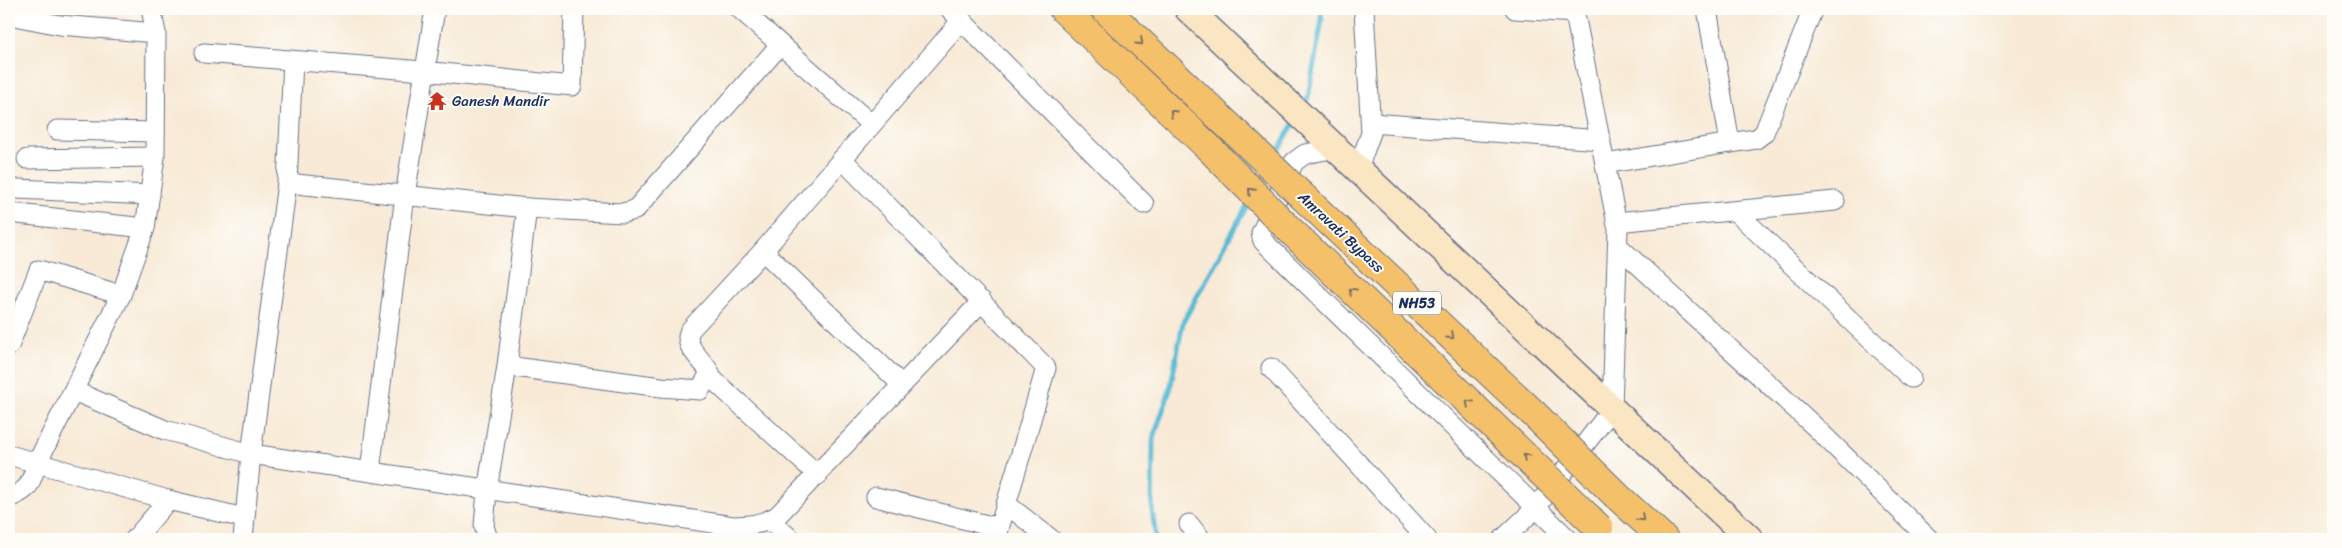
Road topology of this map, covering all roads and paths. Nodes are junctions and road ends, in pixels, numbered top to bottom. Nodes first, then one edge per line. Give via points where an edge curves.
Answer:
1 (151, 9) edge
2 (435, 9) edge
3 (574, 9) edge
4 (740, 9) edge
5 (1063, 9) edge
6 (1104, 9) edge
7 (1188, 9) edge
8 (1364, 9) edge
9 (1515, 9) edge
10 (1707, 9) edge
11 (1813, 9) edge
12 (1574, 11) edge
13 (956, 14) edge
14 (9, 15) edge
15 (61, 17) edge
16 (156, 34) junction
17 (780, 45) junction
18 (204, 53) dead end
19 (293, 61) junction
20 (423, 71) junction
21 (1371, 123) junction
22 (871, 124) junction
23 (57, 130) dead end
24 (155, 132) junction
25 (1601, 140) junction
26 (1730, 143) junction
27 (1336, 148) junction
28 (155, 156) junction
29 (27, 159) dead end
30 (842, 159) junction
31 (1604, 164) junction
32 (1358, 168) junction
33 (287, 183) junction
34 (17, 188) dead end
35 (150, 195) junction
36 (405, 195) junction
37 (1835, 201) dead end
38 (1144, 204) dead end
39 (527, 208) junction
40 (1735, 211) junction
41 (9, 212) edge
42 (1616, 222) junction
43 (145, 228) junction
44 (1618, 246) junction
45 (763, 251) junction
46 (121, 295) junction
47 (982, 301) junction
48 (9, 346) edge
49 (507, 366) junction
50 (1271, 368) dead end
51 (709, 376) junction
52 (1910, 378) dead end
53 (902, 385) junction
54 (74, 391) junction
55 (1612, 409) junction
56 (251, 454) junction
57 (9, 455) edge
58 (37, 463) junction
59 (370, 471) junction
60 (818, 475) junction
61 (487, 491) junction
62 (876, 497) dead end
63 (9, 498) edge
64 (168, 500) junction
65 (1006, 504) junction
66 (1535, 509) junction
67 (244, 518) junction
68 (769, 520) junction
69 (1189, 524) dead end
70 (1605, 533) edge
71 (997, 534) edge
72 (135, 539) edge
73 (243, 539) edge
74 (488, 539) edge
75 (791, 539) edge
76 (1051, 539) edge
77 (1201, 539) edge
78 (1427, 539) edge
79 (1503, 539) edge
80 (1568, 539) edge
81 (1664, 539) edge
82 (1750, 539) edge
83 (1929, 539) edge

1 - 16 street
2 - 20 street
3 - 20 street via 572,86
4 - 17 street
70 -> 5 highway, NH53, bridge
6 -> 81 highway, Amravati Bypass / NH53, bridge
7 - 27 main road
8 - 21 street
9 - 12 street
10 - 26 street
11 - 26 street via 1764,133 1756,139
12 - 25 street
13 - 22 street
13 - 38 street
14 - 15 street
15 - 16 street
16 - 24 street
17 - 22 street
17 - 39 street via 635,210 623,213
18 - 19 street
19 - 20 street
19 - 33 street
20 - 36 street
21 - 25 street
21 - 32 street via 1370,141
22 - 30 street
23 - 24 street
24 - 28 street
25 - 31 street
26 - 31 street
27 - 32 main road
27 - 66 street via 1304,154 1294,162 1261,232 1263,241
28 - 29 street
28 - 35 street
30 - 45 street
30 - 47 street
31 - 42 street
32 - 55 main road
33 - 36 street
33 - 56 street
34 - 35 street
35 - 43 street
36 - 39 street
36 - 59 street
37 - 40 street
39 - 49 street
40 - 42 street
40 - 52 street
41 - 43 street
42 - 44 street
43 - 46 street
44 - 55 street
44 - 83 street via 1813,424
45 - 51 street via 688,333 688,343 709,371
45 - 53 street
46 - 48 street via 39,270
46 - 54 street
47 - 53 street
47 - 65 street via 1046,368
49 - 51 street via 696,392
49 - 61 street
50 - 78 street
51 - 60 street
53 - 60 street
54 - 56 street via 165,430
54 - 58 street
55 - 66 street
55 - 82 main road
56 - 59 street
56 - 67 street
57 - 58 street
58 - 63 street via 27,490
58 - 64 street
59 - 61 street
60 - 68 street
61 - 68 street via 733,526
61 - 74 street via 484,526
62 - 71 street
64 - 67 street
64 - 72 street
65 - 71 street
65 - 76 street
66 - 79 street
66 - 80 street
67 - 73 street
68 - 75 street
69 - 77 street

